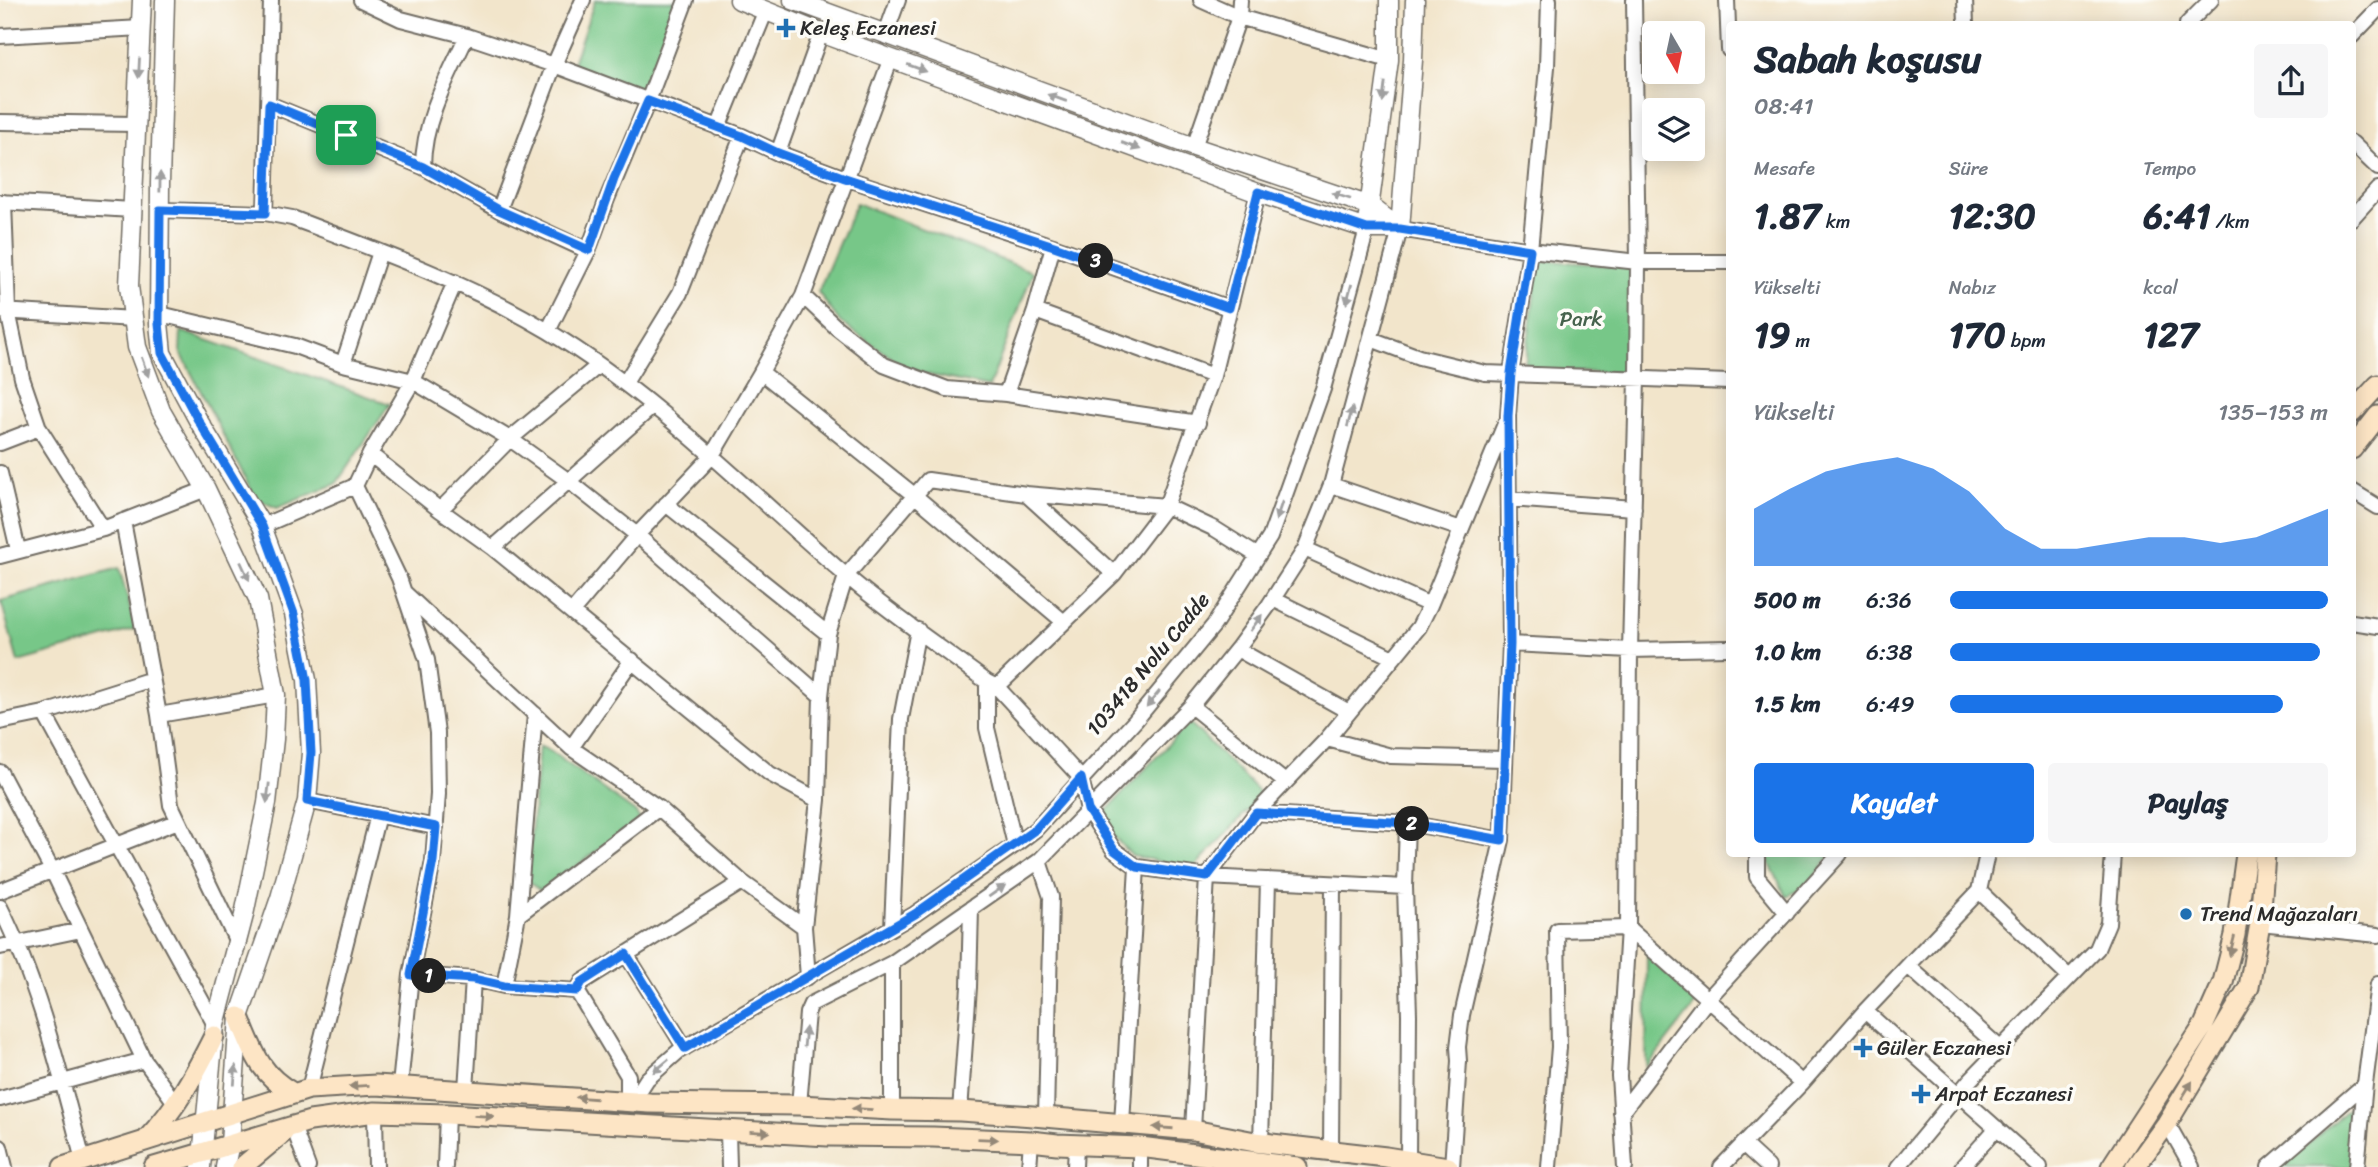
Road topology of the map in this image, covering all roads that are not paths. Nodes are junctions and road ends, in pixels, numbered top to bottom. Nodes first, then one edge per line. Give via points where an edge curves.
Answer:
1 (142, 0) edge
2 (165, 0) edge
3 (271, 0) edge
4 (361, 0) edge
5 (583, 0) edge
6 (686, 0) edge
7 (739, 0) edge
8 (793, 0) edge
9 (898, 0) edge
10 (1201, 0) edge
11 (1240, 0) edge
12 (1389, 0) edge
13 (1415, 0) edge
14 (1549, 0) edge
15 (1634, 0) edge
16 (1727, 0) edge
17 (1965, 0) edge
18 (2210, 0) edge
19 (2378, 9) edge
20 (766, 10) junction
21 (1239, 17) junction
22 (1728, 21) edge
23 (1966, 21) edge
24 (2190, 21) edge
25 (141, 28) junction
26 (2356, 32) edge
27 (821, 33) junction
28 (0, 36) edge
29 (886, 36) junction
30 (467, 37) junction
31 (891, 58) junction
32 (1389, 60) junction
33 (554, 65) junction
34 (648, 101) junction
35 (269, 104) junction
36 (0, 122) edge
37 (136, 124) junction
38 (718, 128) junction
39 (742, 136) junction
40 (2356, 147) edge
41 (1194, 148) junction
42 (778, 153) junction
43 (423, 167) junction
44 (2378, 168) edge
45 (845, 178) junction
46 (2378, 189) edge
47 (1258, 192) junction
48 (2, 202) edge
49 (1370, 206) junction
50 (160, 210) junction
51 (499, 210) junction
52 (132, 211) junction
53 (265, 213) junction
54 (2356, 214) edge
55 (1367, 229) junction
56 (1400, 229) junction
57 (1054, 246) junction
58 (589, 250) junction
59 (1530, 250) junction
60 (380, 252) junction
61 (1638, 262) junction
62 (1726, 262) edge
63 (455, 282) junction
64 (803, 296) junction
65 (1229, 308) junction
66 (4, 311) edge
67 (1035, 311) junction
68 (160, 314) junction
69 (134, 319) junction
70 (548, 331) junction
71 (1371, 339) junction
72 (344, 364) junction
73 (598, 365) junction
74 (761, 372) junction
75 (1511, 373) junction
76 (1213, 376) junction
77 (1637, 377) junction
78 (413, 381) junction
79 (1726, 382) edge
80 (625, 383) junction
81 (2378, 385) edge
82 (1006, 394) junction
83 (653, 406) junction
84 (2356, 409) edge
85 (1508, 416) junction
86 (2378, 417) edge
87 (1198, 423) junction
88 (39, 428) junction
89 (510, 439) junction
90 (0, 443) edge
91 (2356, 444) edge
92 (370, 454) junction
93 (711, 457) junction
94 (0, 472) edge
95 (570, 481) junction
96 (1331, 485) junction
97 (355, 486) junction
98 (206, 489) junction
99 (2356, 493) edge
100 (1026, 494) junction
101 (914, 495) junction
102 (1509, 499) junction
103 (666, 504) junction
104 (1166, 506) junction
105 (2378, 507) edge
106 (1634, 508) junction
107 (440, 510) junction
108 (123, 521) junction
109 (262, 526) junction
110 (103, 529) junction
111 (1461, 529) junction
112 (637, 534) junction
113 (493, 548) junction
114 (1305, 549) junction
115 (18, 550) junction
116 (0, 555) edge
117 (1258, 556) junction
118 (1114, 574) junction
119 (846, 576) junction
120 (404, 592) junction
121 (1273, 598) junction
122 (1430, 605) junction
123 (572, 612) junction
124 (1064, 622) junction
125 (2356, 623) edge
126 (2378, 626) edge
127 (918, 630) junction
128 (828, 634) junction
129 (1510, 644) junction
130 (1237, 649) junction
131 (1726, 649) edge
132 (1630, 650) junction
133 (1393, 658) junction
134 (632, 660) junction
135 (152, 679) junction
136 (992, 685) junction
137 (275, 695) junction
138 (821, 696) junction
139 (1191, 706) junction
140 (1349, 712) junction
141 (44, 713) junction
142 (159, 715) junction
143 (535, 715) junction
144 (0, 722) edge
145 (1327, 740) junction
146 (570, 748) junction
147 (1504, 758) junction
148 (0, 772) edge
149 (1081, 778) junction
150 (1285, 782) junction
151 (818, 800) junction
152 (307, 801) junction
153 (659, 808) junction
154 (1088, 810) junction
155 (1256, 813) junction
156 (378, 815) junction
157 (178, 821) junction
158 (1407, 823) junction
159 (436, 827) junction
160 (1502, 840) junction
161 (1015, 845) junction
162 (118, 846) junction
163 (1757, 857) edge
164 (1837, 857) edge
165 (1986, 857) edge
166 (2113, 857) edge
167 (2246, 857) edge
168 (2265, 857) edge
169 (1039, 861) junction
170 (1137, 867) junction
171 (53, 872) junction
172 (1207, 877) junction
173 (1268, 880) junction
174 (742, 882) junction
175 (1333, 885) junction
176 (1405, 887) junction
177 (0, 891) edge
178 (1979, 891) junction
179 (0, 907) edge
180 (971, 909) junction
181 (1787, 913) junction
182 (518, 915) junction
183 (2260, 923) junction
184 (804, 927) junction
185 (892, 927) junction
186 (1628, 928) junction
187 (81, 930) junction
188 (2378, 935) edge
189 (237, 942) junction
190 (18, 945) junction
191 (0, 947) edge
192 (626, 954) junction
193 (892, 963) junction
194 (1908, 966) junction
195 (411, 975) junction
196 (808, 977) junction
197 (2069, 977) junction
198 (473, 979) junction
199 (2378, 984) edge
200 (504, 986) junction
201 (577, 991) junction
202 (1707, 1000) junction
203 (1865, 1011) junction
204 (239, 1017) junction
205 (215, 1030) junction
206 (685, 1048) junction
207 (2000, 1048) junction
208 (144, 1060) junction
209 (63, 1082) junction
210 (1802, 1083) junction
211 (2365, 1084) junction
212 (400, 1086) junction
213 (466, 1090) junction
214 (301, 1091) junction
215 (1960, 1094) junction
216 (0, 1099) edge
217 (631, 1101) junction
218 (176, 1104) junction
219 (799, 1105) junction
220 (892, 1110) junction
221 (960, 1111) junction
222 (232, 1112) junction
223 (375, 1112) junction
224 (447, 1114) junction
225 (1621, 1114) junction
226 (1046, 1117) junction
227 (204, 1121) junction
228 (2167, 1123) junction
229 (1122, 1124) junction
230 (293, 1126) junction
231 (1997, 1128) junction
232 (1193, 1130) junction
233 (728, 1131) junction
234 (146, 1140) junction
235 (1031, 1140) junction
236 (230, 1143) junction
237 (1261, 1143) junction
238 (1743, 1144) junction
239 (1076, 1145) junction
240 (0, 1147) edge
241 (1140, 1147) junction
242 (1331, 1150) junction
243 (83, 1160) junction
244 (202, 1160) edge
245 (1408, 1160) junction
246 (1206, 1161) edge
247 (1275, 1166) edge
248 (5, 1167) edge
249 (63, 1167) edge
250 (157, 1167) edge
251 (225, 1167) edge
252 (242, 1167) edge
253 (308, 1167) edge
254 (376, 1167) edge
255 (445, 1167) edge
256 (729, 1167) edge
257 (1028, 1167) edge
258 (1075, 1167) edge
259 (1140, 1167) edge
260 (1297, 1167) edge
261 (1450, 1167) edge
262 (1549, 1167) edge
263 (1625, 1167) edge
264 (1721, 1167) edge
265 (1768, 1167) edge
266 (1898, 1167) edge
267 (1962, 1167) edge
268 (2040, 1167) edge
269 (2111, 1167) edge
270 (2136, 1167) edge
271 (2192, 1167) edge
272 (2269, 1167) edge
273 (2357, 1167) edge

1 - 25 street
50 -> 2 street
3 - 35 street
4 - 30 street via 401,19
5 - 33 street
6 - 34 street
7 - 20 street
8 - 29 street
9 - 29 street
10 - 21 street
11 - 21 street
12 - 32 street, 103418 Nolu Cadde
13 - 56 street
14 - 59 street
15 - 61 street
16 - 22 street
17 - 23 street
18 - 24 street
19 - 26 street
20 - 27 street
20 - 38 street
21 - 32 street
21 - 41 street
25 - 28 street
25 -> 37 street
27 - 31 street
27 - 42 street
41 -> 29 street
30 - 33 street
30 - 43 street via 436,101
31 - 45 street
31 -> 47 street
32 -> 49 street, 103418 Nolu Cadde
33 - 34 street
33 - 51 street
34 - 38 street
34 - 58 street
35 - 43 street
35 - 53 street
36 - 37 street
37 - 52 street
38 - 39 street
39 - 42 street
39 - 80 street via 680,293
40 - 44 street
49 -> 41 street
42 - 45 street
43 - 51 street
45 - 57 street
45 - 64 street
46 - 54 street
47 - 55 street
47 - 65 street
48 - 52 street
48 - 66 street
49 - 55 street, 103418 Nolu Cadde
49 - 56 street
50 - 53 street
50 - 68 street
51 - 58 street
52 - 69 street
53 - 60 street via 292,218
55 - 56 street
55 -> 117 street, 103418 Nolu Cadde via 1323,388 1270,537
56 - 59 street
56 - 71 street
57 - 65 street
57 - 67 street
58 - 70 street
59 - 61 street
59 - 75 street
60 - 63 street
60 - 72 street
61 - 62 street
61 - 77 street
63 - 70 street
63 - 78 street
64 - 74 street
64 - 82 street via 884,365 947,388
65 - 76 street
66 - 69 street
66 - 88 street
67 - 76 street
67 - 82 street
68 - 72 street via 295,346
68 - 109 street via 162,353
69 -> 98 street via 137,347 161,411
70 - 73 street
71 - 75 street via 1459,367
96 -> 71 street
72 - 78 street
73 - 80 street
73 - 89 street
74 - 93 street
74 - 101 street
75 - 77 street
75 - 85 street
76 - 87 street
77 - 79 street
77 - 106 street
78 - 89 street
78 - 92 street
80 - 83 street
81 - 84 main road
82 - 87 street
83 - 93 street
83 - 95 street
85 - 102 street
85 - 111 street
86 - 91 main road
87 - 104 street
88 - 90 street
88 - 110 street
89 - 95 street
89 - 107 street
92 - 97 street
92 - 107 street
93 - 103 street
93 - 119 street
94 - 115 street
95 - 112 street
95 - 113 street
96 - 111 street
96 - 114 street
97 - 109 street
97 - 120 street
98 - 108 street
98 -> 137 street via 258,599
99 - 105 street
100 - 101 street via 929,480
100 - 104 street
100 - 118 street
101 - 119 street
101 - 124 street
102 - 106 street
102 - 129 street
103 - 112 street
103 - 128 street
104 - 117 street
104 - 118 street
106 - 132 street
107 - 113 street
108 - 110 street
108 - 135 street
109 - 152 street via 294,614 307,680 311,753
110 - 115 street
111 - 122 street
112 - 123 street
112 - 138 street
113 - 123 street
114 - 121 street
114 - 122 street
115 - 116 street
117 -> 149 street, 103418 Nolu Cadde via 1214,625
118 - 124 street
119 - 127 street
119 - 128 street
120 - 143 street
120 - 159 street via 427,660 437,733
130 -> 121 street
121 - 133 street
122 - 133 street via 1419,627
123 - 134 street
124 - 136 street
125 - 126 street
127 - 136 street
127 - 185 street via 901,719
128 - 138 street
129 - 132 street
129 - 147 street
130 - 139 street
130 - 140 street
131 - 132 street
132 - 186 street
133 - 140 street
134 - 146 street
134 - 151 street via 770,774
135 - 141 street
135 - 142 street
136 - 149 street
136 - 161 street via 987,728
137 - 142 street
137 -> 189 street via 267,803
138 - 151 street
139 - 150 street
139 - 154 street
140 - 145 street
141 - 144 street
141 - 162 street
142 - 157 street via 171,805
143 - 146 street
143 - 182 street
145 - 147 street via 1391,755
145 - 150 street
146 - 153 street
147 - 160 street
148 - 171 street
149 - 154 street
149 - 161 street, 103418 Nolu Cadde via 1036,829
150 - 155 street
151 - 184 street
152 - 156 street
152 - 204 street
153 - 174 street
153 - 182 street
154 - 169 street
154 - 170 street via 1114,850
155 - 158 street
155 - 172 street
156 - 159 street
156 - 214 street
157 - 162 street
157 - 189 street
158 - 160 street
158 - 176 street
159 - 195 street
160 - 261 street via 1462,1015
161 - 185 street, 103418 Nolu Cadde
162 - 171 street
162 - 205 street
163 - 181 street via 1757,877
164 - 181 street
165 - 178 street
166 - 197 street via 2108,923 2097,949
167 -> 269 main road via 2223,982 2204,1024
168 - 183 main road
180 -> 169 street
169 - 226 street via 1051,897
170 - 172 street
170 - 229 street
171 - 177 street
171 - 187 street
172 - 173 street
172 - 232 street
173 - 175 street
173 - 237 street
174 - 184 street
174 - 192 street
175 - 176 street
175 - 242 street
176 - 245 street
178 - 194 street
178 - 197 street
179 - 190 street
180 - 193 street
180 - 221 street
181 - 202 street
182 - 200 street
183 - 188 street
228 -> 183 main road via 2249,987
184 - 196 street
185 - 196 street, 103418 Nolu Cadde
186 - 202 street
186 - 225 street
186 - 262 street via 1557,930 1559,1047
187 - 190 street
187 - 208 street
189 - 205 street
190 - 191 street
190 - 209 street
192 - 201 street via 582,982
192 - 206 street
219 -> 193 street via 811,1004
193 - 220 street
194 - 203 street
194 - 207 street
195 - 198 street
195 - 212 street
196 - 206 street, 103418 Nolu Cadde
197 - 207 street
198 - 200 street
198 - 213 street
199 - 211 street
200 - 201 street
201 - 217 street via 628,1076
202 - 210 street
202 - 225 street
203 - 210 street
203 - 215 street
204 - 214 main road via 261,1066 276,1084
222 -> 204 street
205 - 218 main road
205 - 227 street
206 -> 217 street, 103418 Nolu Cadde via 647,1079
207 - 215 street
208 - 209 street
208 - 218 street
209 - 216 street
209 - 243 street
210 - 238 street
211 - 272 street
211 - 273 street
212 - 213 main road
212 -> 214 main road
217 -> 213 main road
214 - 222 main road
215 - 231 street
215 - 266 street
217 - 219 main road
218 - 234 main road
220 -> 219 main road
220 - 221 main road
221 - 226 main road
222 - 227 main road
222 - 236 street
223 - 224 main road
223 - 230 main road
223 - 254 street
224 -> 233 main road
224 - 255 street
225 - 263 street
226 - 229 main road
227 - 234 main road
227 - 244 street
228 - 270 main road
228 - 271 street
232 -> 229 main road
230 - 236 main road
230 - 252 main road
230 - 253 street
231 - 267 street
231 - 268 street
232 - 237 main road
233 -> 235 main road
233 - 256 street
234 - 243 main road
235 - 239 main road
235 - 257 street
236 - 244 main road
236 - 251 street
237 - 242 main road
238 - 264 street
238 - 265 street
239 - 241 main road
239 - 258 street
240 - 248 street
241 - 246 main road
241 - 259 street
242 - 245 main road
243 - 249 main road
244 - 250 main road
245 - 261 main road
246 - 247 main road
247 - 260 main road

